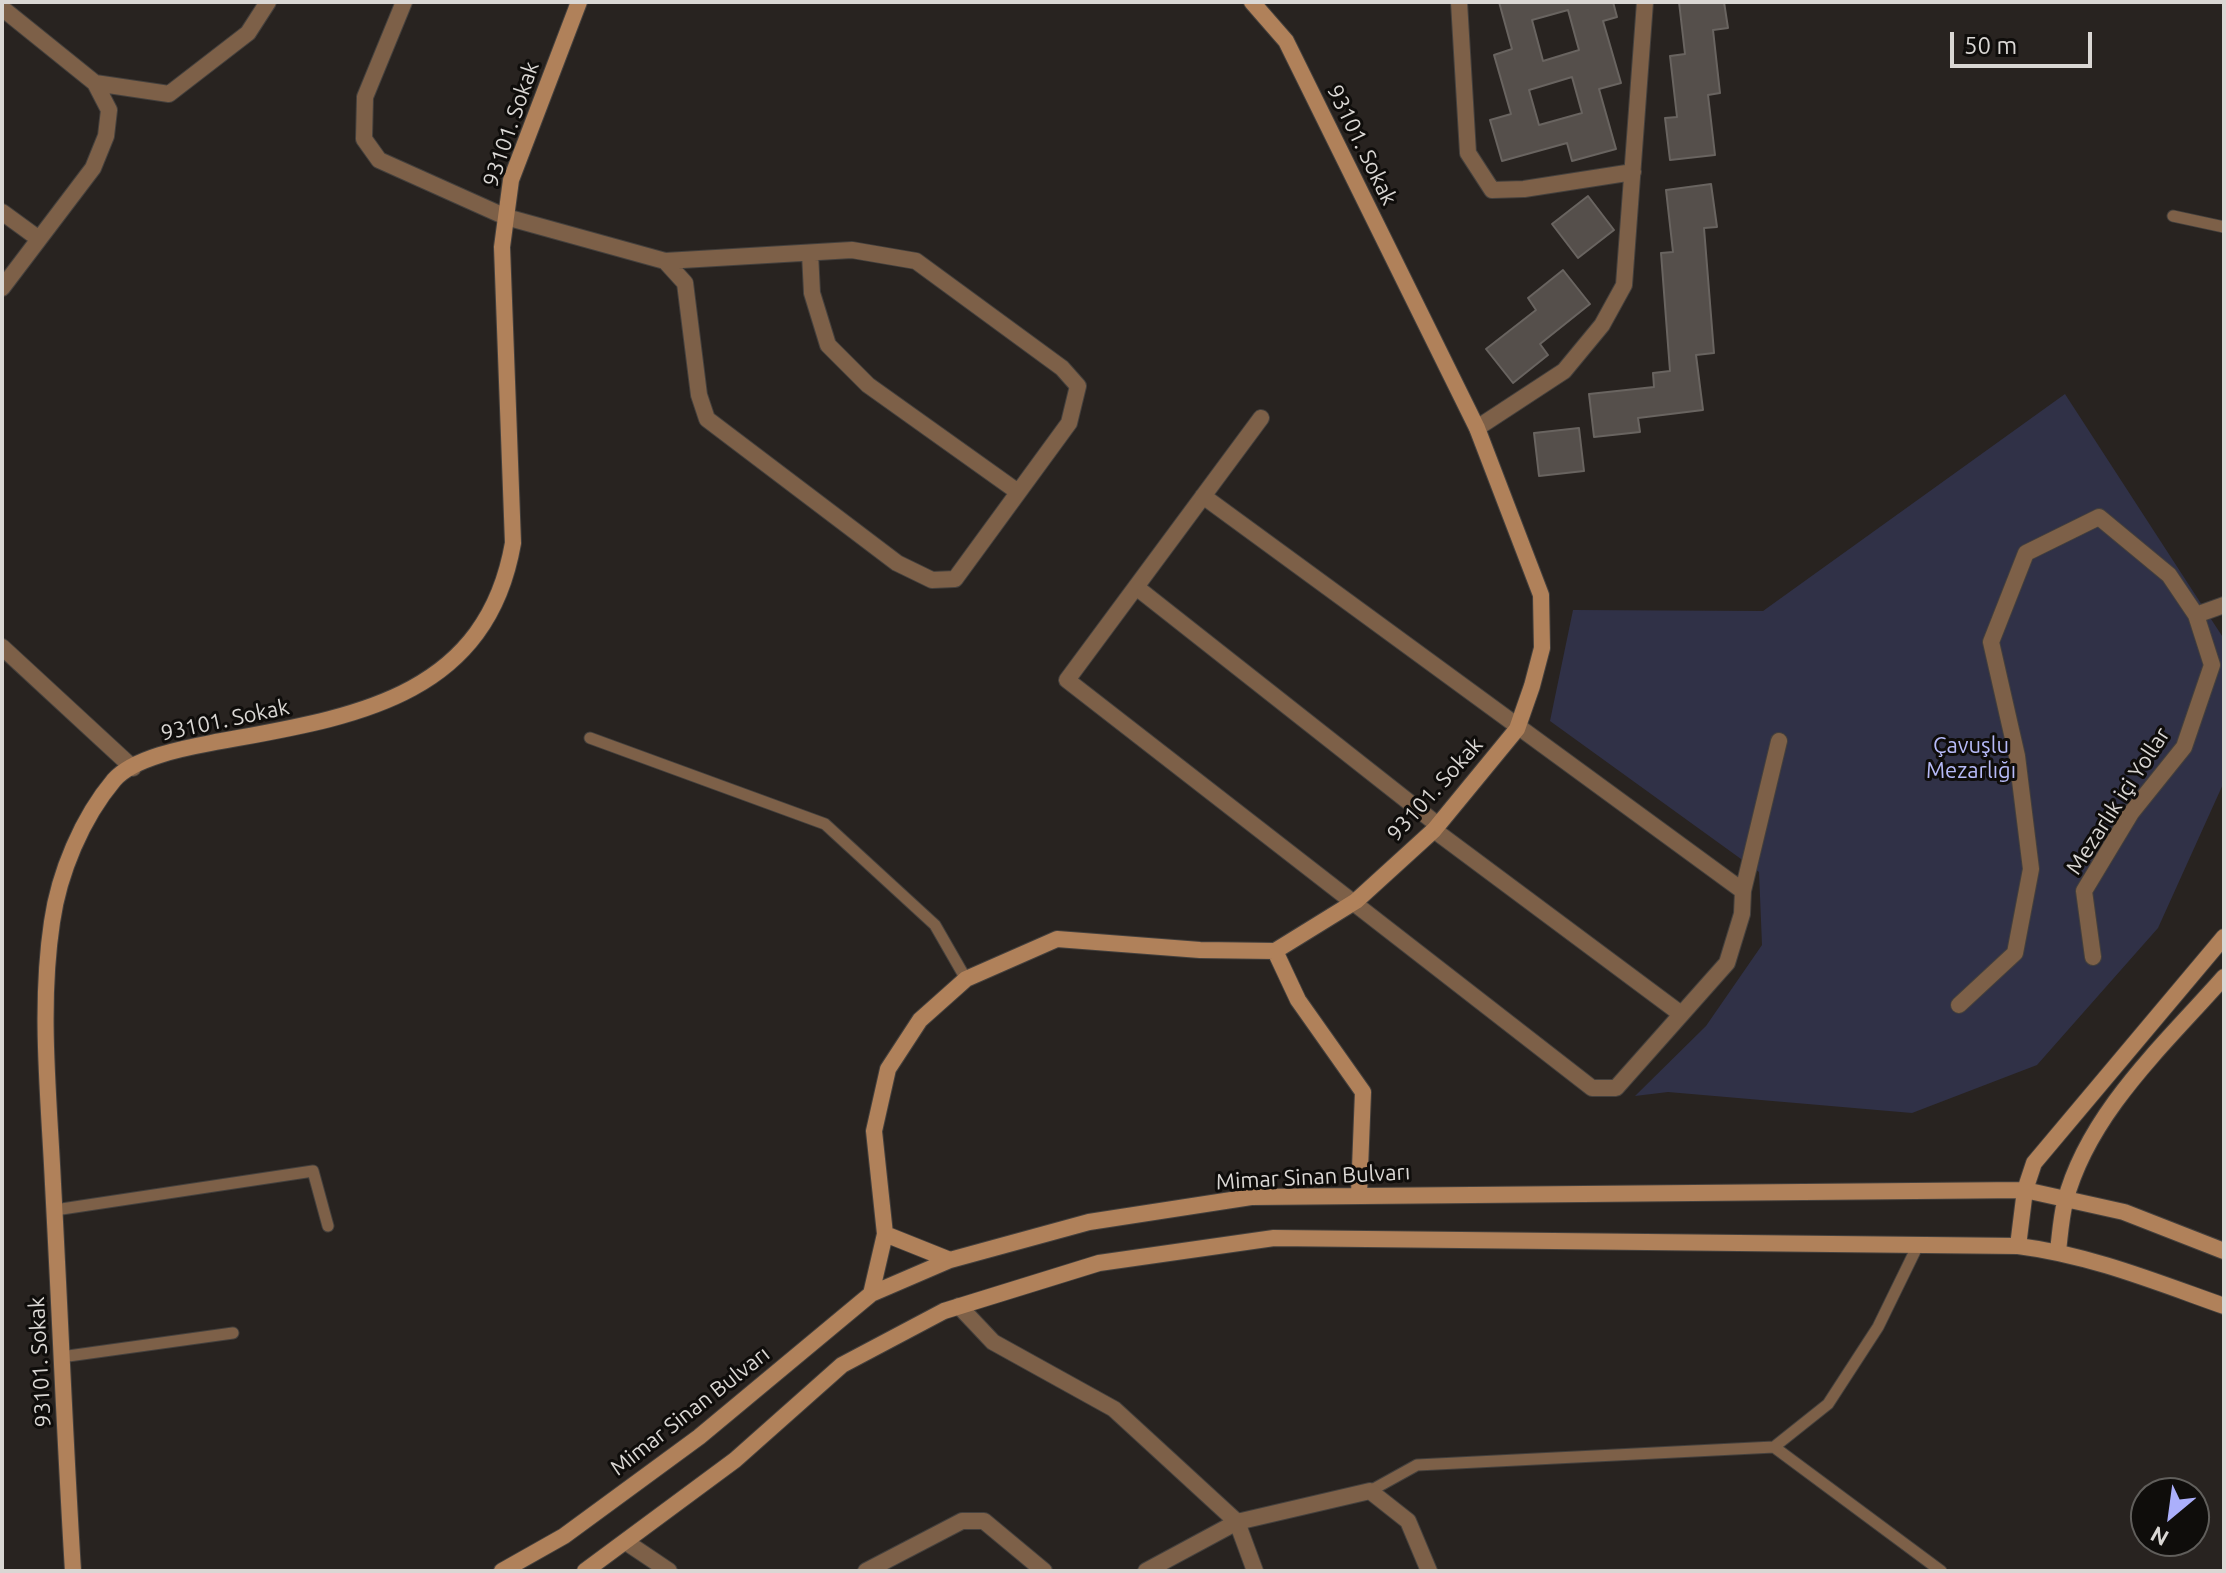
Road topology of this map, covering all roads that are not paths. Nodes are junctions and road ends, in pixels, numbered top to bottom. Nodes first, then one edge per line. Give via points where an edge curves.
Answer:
1 (268, 2) edge
2 (404, 2) edge
3 (579, 2) edge
4 (1252, 2) edge
5 (1459, 2) edge
6 (1645, 2) edge
7 (2, 8) edge
8 (95, 83) junction
9 (1633, 172) junction
10 (2, 212) edge
11 (2173, 216) dead end
12 (506, 217) junction
13 (2224, 227) edge
14 (39, 239) junction
15 (810, 253) junction
16 (665, 261) junction
17 (2, 288) edge
18 (1261, 418) dead end
19 (1477, 428) junction
20 (1018, 492) junction
21 (1203, 496) junction
22 (1136, 587) junction
23 (2224, 605) edge
24 (2196, 615) junction
25 (2, 647) edge
26 (1517, 729) junction
27 (590, 738) dead end
28 (1779, 741) dead end
29 (133, 768) junction
30 (1436, 828) junction
31 (1743, 891) junction
32 (1356, 901) junction
33 (2224, 937) edge
34 (1275, 951) junction
35 (2093, 957) dead end
36 (2224, 977) edge
37 (966, 979) junction
38 (1959, 1005) dead end
39 (1681, 1014) junction
40 (2025, 1190) junction
41 (1359, 1194) junction
42 (2065, 1202) junction
43 (55, 1210) junction
44 (328, 1226) dead end
45 (885, 1234) junction
46 (1918, 1245) junction
47 (2018, 1246) junction
48 (2058, 1251) junction
49 (2224, 1251) edge
50 (950, 1260) junction
51 (871, 1294) junction
52 (959, 1306) junction
53 (2224, 1306) edge
54 (233, 1333) dead end
55 (61, 1357) junction
56 (1774, 1447) junction
57 (1370, 1491) junction
58 (1237, 1522) junction
59 (626, 1542) junction
60 (73, 1571) edge
61 (502, 1571) edge
62 (585, 1571) edge
63 (669, 1571) edge
64 (866, 1571) edge
65 (1044, 1571) edge
66 (1146, 1571) edge
67 (1255, 1571) edge
68 (1429, 1571) edge
69 (1941, 1571) edge

1 - 8 street via 248,33 169,94
2 - 12 street via 365,97 364,139 379,160
3 - 12 main road, 93101. Sokak via 511,180
4 - 19 main road, 93101. Sokak via 1286,41
5 - 9 street via 1468,153 1492,190
6 - 9 street
7 - 8 street
8 - 14 street via 109,110 106,136 93,168
9 - 19 street via 1624,285 1602,325 1564,371
10 - 14 street
11 - 13 lane
12 - 16 street
12 - 29 main road, 93101. Sokak via 502,331 513,543 508,571 488,616 453,660 426,683 381,704 322,722 169,750
14 - 17 street
15 - 16 street
15 - 20 street via 812,293 828,345 868,385
15 - 20 street via 852,250 916,261 1062,368 1078,386 1069,423
16 - 20 street via 685,283 699,395 707,419 897,563 932,580 955,579
18 - 21 street
19 - 26 main road, 93101. Sokak via 1541,595 1542,648
21 - 22 street
21 - 26 street
22 - 30 street
22 - 32 street via 1067,680
23 - 24 street
24 - 35 street, Mezarlık içi Yollar via 2212,665 2184,747 2131,813 2084,891
24 - 38 street, Mezarlık içi Yollar via 2169,575 2099,517 2026,553 1991,642 2017,756 2031,869 2015,953
25 - 29 street
26 - 30 main road, 93101. Sokak
26 - 31 street
27 - 37 lane via 825,824 935,925
28 - 31 street
29 - 43 main road, 93101. Sokak via 116,777 92,814 61,876 51,924 46,1038
30 - 32 main road, 93101. Sokak
30 - 39 street
31 - 39 street via 1742,914 1727,963
32 - 34 main road, 93101. Sokak
32 - 39 street via 1592,1088 1616,1088
33 - 40 main road via 2034,1163
34 - 37 main road via 1057,939
34 - 41 main road via 1298,1000 1363,1092
36 - 42 main road via 2124,1090 2087,1150
37 - 45 main road via 920,1020 888,1069 874,1131
40 - 41 main road, Mimar Sinan Bulvarı
40 - 42 main road, Mimar Sinan Bulvarı
40 - 47 main road
41 - 50 main road, Mimar Sinan Bulvarı via 1251,1197 1089,1222
42 - 48 main road
42 - 49 main road, Mimar Sinan Bulvarı via 2124,1212
43 - 44 lane via 313,1171
43 - 55 main road, 93101. Sokak
45 - 50 main road
45 - 51 main road
46 - 47 main road
46 - 52 main road via 1274,1238 1099,1263
46 - 56 lane via 1878,1327 1828,1404
47 - 48 main road
48 - 53 main road
50 - 51 main road, Mimar Sinan Bulvarı
51 - 61 main road, Mimar Sinan Bulvarı via 699,1437 564,1536
52 - 58 street via 993,1342 1114,1409
52 - 59 main road via 842,1365 735,1460
54 - 55 lane
55 - 60 main road, 93101. Sokak
56 - 57 lane via 1417,1465
56 - 69 lane
57 - 58 street
57 - 68 street via 1408,1521
58 - 66 street
58 - 67 street
59 - 62 main road
59 - 63 street
64 - 65 street via 962,1521 984,1521

